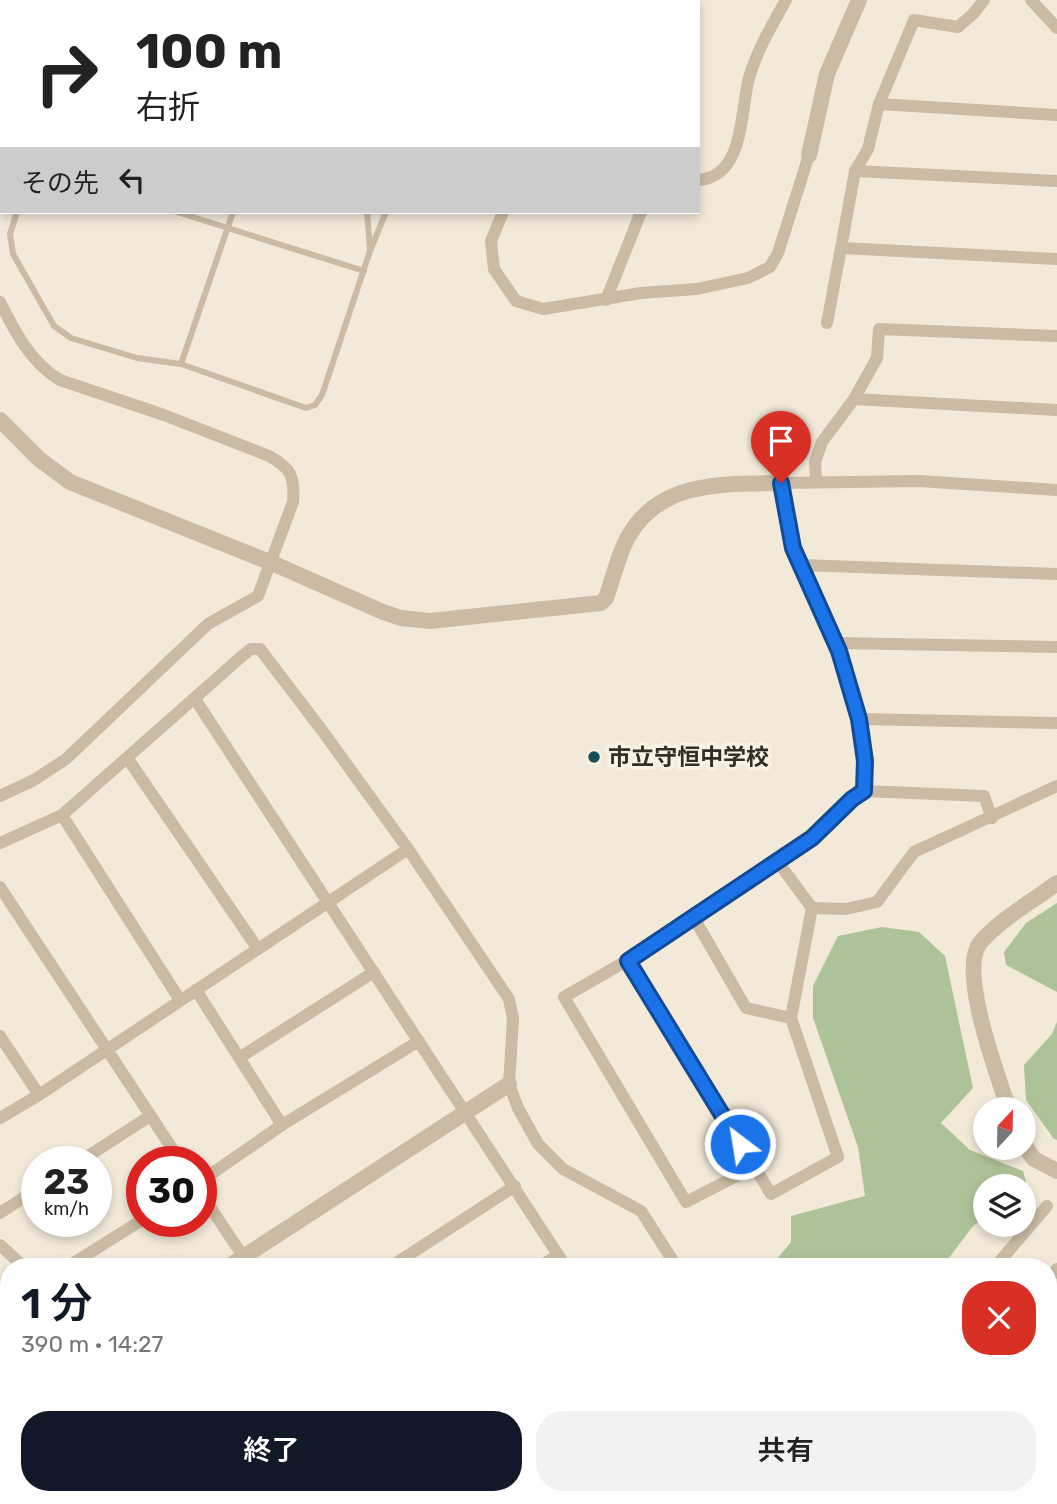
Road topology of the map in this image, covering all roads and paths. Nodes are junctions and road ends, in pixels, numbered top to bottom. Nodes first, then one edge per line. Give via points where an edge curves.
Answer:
1 (786, 0) edge
2 (859, 0) edge
3 (984, 0) edge
4 (1031, 0) edge
5 (1057, 28) edge
6 (879, 104) junction
7 (1057, 115) edge
8 (809, 155) joint
9 (855, 171) junction
10 (700, 180) edge
11 (1057, 181) edge
12 (16, 214) edge
13 (183, 214) edge
14 (232, 214) edge
15 (367, 214) edge
16 (385, 214) edge
17 (502, 214) edge
18 (640, 214) edge
19 (228, 228) junction
20 (841, 248) junction
21 (370, 251) junction
22 (1057, 259) edge
23 (364, 271) junction
24 (606, 300) junction
25 (0, 302) edge
26 (827, 323) dead end
27 (1057, 336) edge
28 (181, 364) junction
29 (854, 399) junction
30 (1057, 410) edge
31 (0, 421) edge
32 (816, 481) junction
33 (781, 483) junction
34 (1057, 490) edge
35 (272, 563) junction
36 (800, 565) junction
37 (1057, 574) edge
38 (835, 643) junction
39 (1057, 646) edge
40 (195, 699) junction
41 (859, 719) junction
42 (1057, 723) edge
43 (128, 759) junction
44 (1057, 786) edge
45 (864, 791) junction
46 (0, 796) edge
47 (62, 815) junction
48 (992, 818) junction
49 (0, 843) edge
50 (408, 849) junction
51 (778, 862) junction
52 (1057, 883) edge
53 (0, 887) edge
54 (329, 902) junction
55 (812, 908) junction
56 (694, 918) junction
57 (258, 949) junction
58 (628, 961) junction
59 (374, 972) junction
60 (197, 990) junction
61 (180, 1000) junction
62 (791, 1017) junction
63 (0, 1036) edge
64 (419, 1041) junction
65 (107, 1050) junction
66 (239, 1058) junction
67 (509, 1084) junction
68 (39, 1095) junction
69 (1005, 1097) edge
70 (464, 1111) junction
71 (150, 1116) junction
72 (0, 1118) edge
73 (282, 1125) junction
74 (104, 1146) edge
75 (170, 1146) edge
76 (1036, 1160) edge
77 (754, 1167) junction
78 (217, 1170) edge
79 (1057, 1171) edge
80 (515, 1186) junction
81 (21, 1199) edge
82 (1048, 1206) dead end
83 (0, 1213) edge
84 (217, 1218) edge
85 (126, 1230) edge
86 (0, 1245) edge
87 (558, 1255) junction
88 (14, 1258) edge
89 (81, 1258) edge
90 (243, 1258) edge
91 (252, 1258) edge
92 (404, 1258) edge
93 (553, 1258) edge
94 (560, 1258) edge
95 (671, 1258) edge
96 (1003, 1258) edge

1 - 10 street via 749,78 738,142 724,169
2 - 8 street via 827,74
3 - 6 street via 958,27 914,20
4 - 5 street
6 - 7 street
6 - 9 street via 868,149
8 - 24 street via 770,267 748,278 698,289
9 - 11 street
9 - 20 street
12 - 28 lane via 10,233 13,254 54,326 71,338 124,354
13 - 19 lane
14 - 19 lane
15 - 21 lane
16 - 21 lane
17 - 24 street via 491,241 494,269 516,301 543,309
18 - 24 street
19 - 23 lane
19 - 28 lane
20 - 22 street
20 - 26 street
21 - 23 lane
23 - 28 lane via 315,405 306,408
25 - 35 street via 31,355 60,380 164,415 284,465 291,473 293,502
27 - 29 street via 879,329 877,358
29 - 30 street
29 - 32 street via 822,442 815,462
31 - 35 street via 71,482
32 - 33 street
32 - 34 street via 919,481
33 - 35 street via 701,486 667,497 646,512 627,538 606,598 594,605 430,621 401,618
33 - 36 street
35 - 46 street via 258,596 208,624 66,759
36 - 37 street
36 - 38 street
38 - 39 street
38 - 41 street
40 - 43 street
40 - 50 street via 251,649 260,649
40 - 54 street
41 - 42 street
41 - 45 street
43 - 47 street
43 - 57 street
44 - 48 street
45 - 48 street via 984,796
45 - 51 street
47 - 49 street
47 - 61 street
48 - 55 street via 914,852 877,902 846,909
50 - 54 street
50 - 67 street via 509,999 513,1019
51 - 55 street
51 - 56 street
52 - 69 street via 990,933 974,953 974,990
53 - 65 street
54 - 57 street
54 - 59 street
55 - 62 street
56 - 58 street
56 - 62 street via 746,1008
57 - 60 street
58 - 77 street
58 - 77 street via 564,997 686,1202
59 - 64 street
59 - 66 street
60 - 61 street
60 - 66 street
61 - 65 street
62 - 77 street via 838,1157 771,1194
63 - 68 street
64 - 70 street
64 - 73 street
65 - 68 street
65 - 71 street
66 - 73 street
67 - 70 street
67 - 95 street via 538,1144 563,1169 641,1211
68 - 72 street
70 - 80 street
70 - 91 street
71 - 74 street
71 - 75 street
73 - 78 street
76 - 79 street
80 - 87 street
80 - 92 street
81 - 83 street
82 - 96 street
84 - 90 street
85 - 89 street
86 - 88 street
87 - 93 street
87 - 94 street

